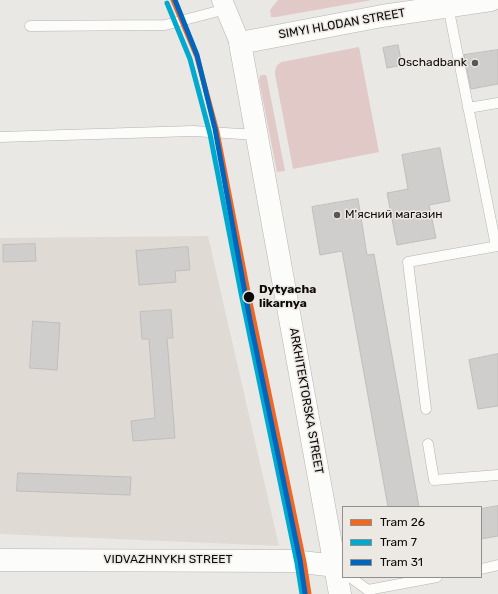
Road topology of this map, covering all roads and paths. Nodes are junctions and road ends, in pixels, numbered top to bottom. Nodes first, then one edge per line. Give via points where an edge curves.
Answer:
1 (491, 0) edge
2 (224, 4) edge
3 (448, 6) junction
4 (30, 26) dead end
5 (240, 43) junction
6 (498, 103) edge
7 (468, 108) junction
8 (257, 135) junction
9 (0, 137) edge
10 (497, 246) edge
11 (426, 409) dead end
12 (428, 444) dead end
13 (498, 475) edge
14 (0, 560) edge
15 (498, 565) edge
16 (342, 567) edge
17 (482, 569) edge
18 (342, 572) edge
19 (342, 578) edge
20 (351, 578) edge
21 (432, 578) edge
22 (340, 594) edge

1 - 3 street, SIMYI HLODAN STREET
2 - 4 lane via 165,25
2 - 5 street
3 - 5 street, SIMYI HLODAN STREET
3 - 7 lane
5 - 8 street, ARKHITEKTORSKA STREET
6 - 7 lane
7 - 10 lane
8 - 9 lane via 193,131
8 - 16 street, ARKHITEKTORSKA STREET
10 - 11 lane via 408,262
12 - 13 lane via 434,480
14 - 18 street, VIDVAZHNYKH STREET via 293,561
15 - 17 lane
19 - 22 street, ARKHITEKTORSKA STREET
20 - 21 lane via 368,590

